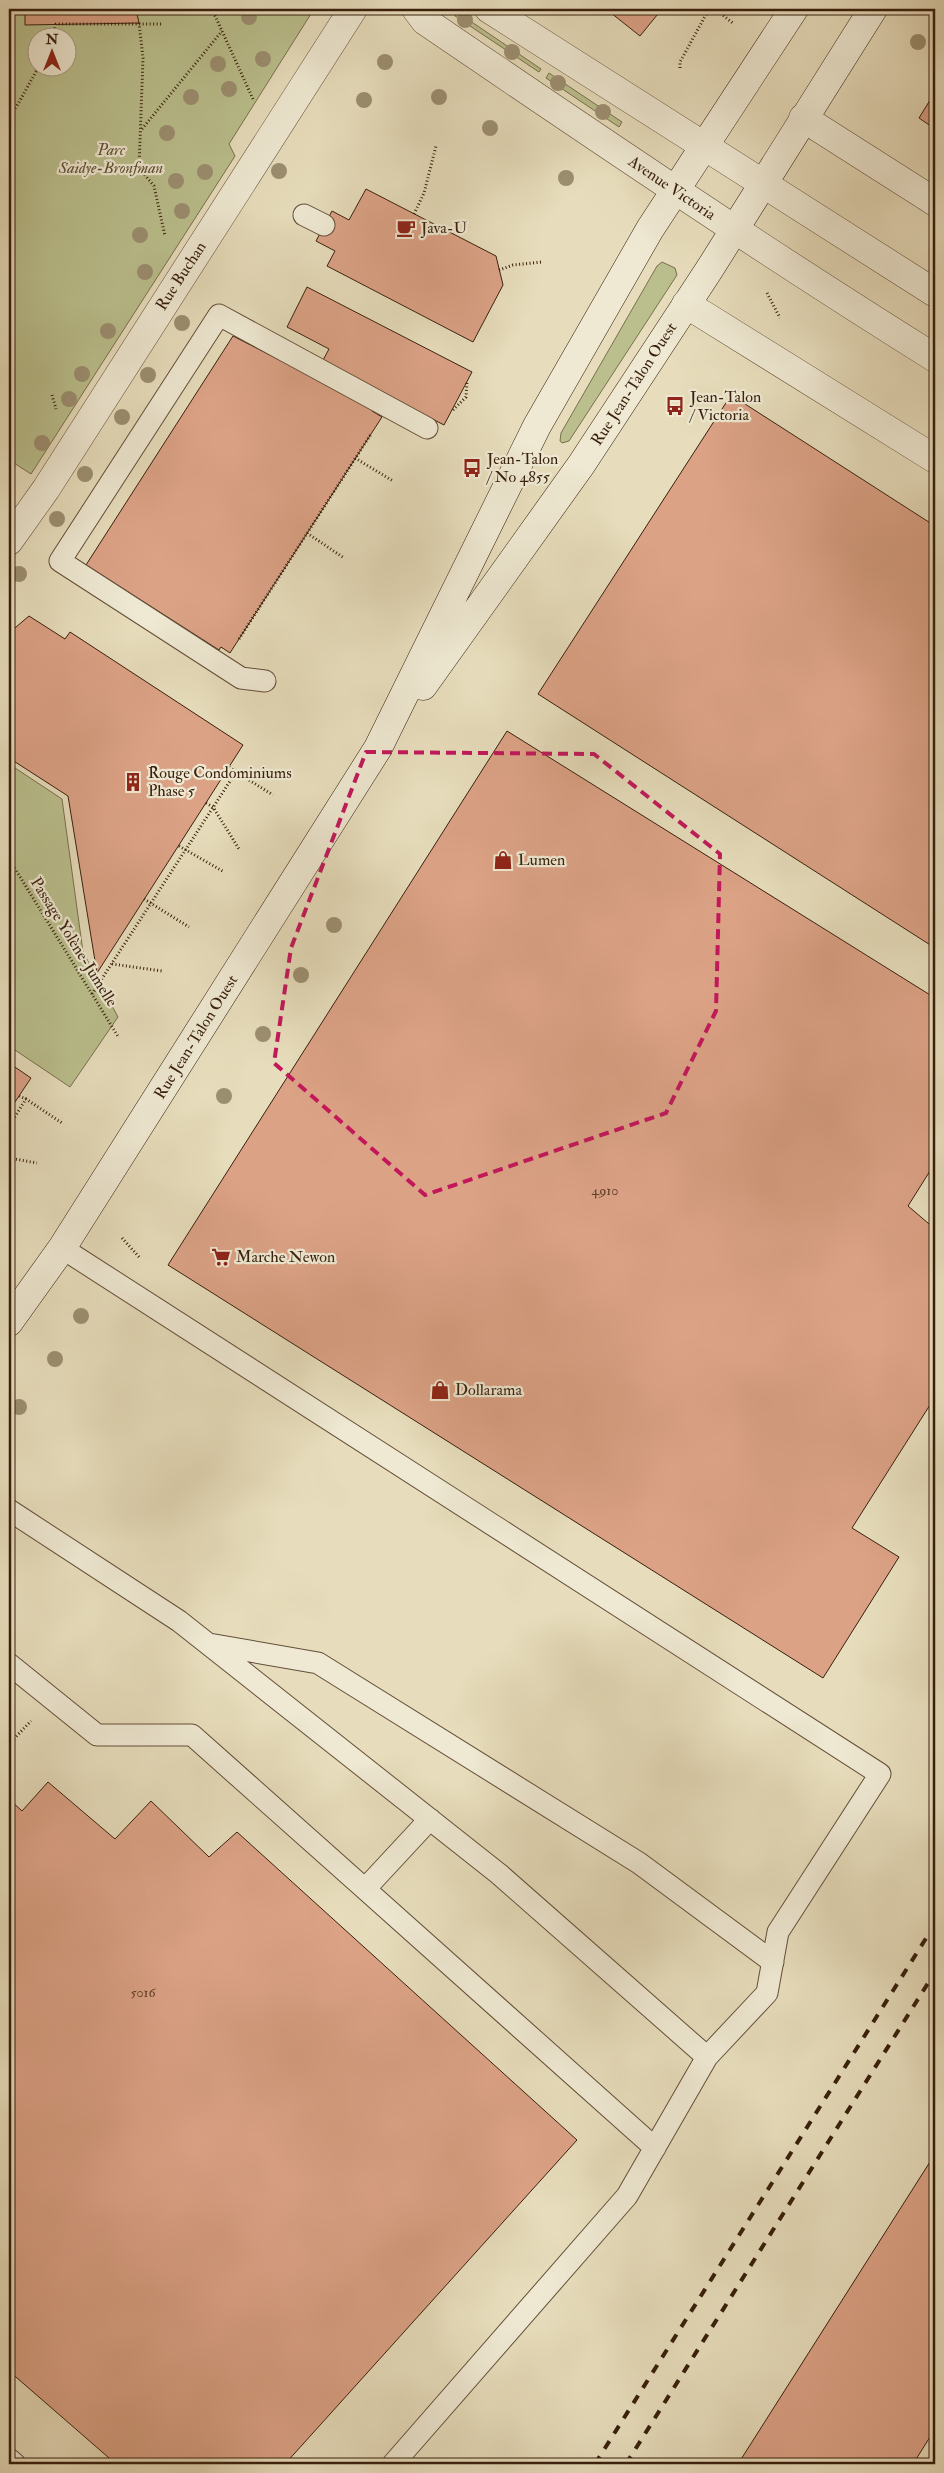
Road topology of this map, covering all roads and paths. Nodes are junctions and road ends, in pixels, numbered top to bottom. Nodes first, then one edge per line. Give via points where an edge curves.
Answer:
1 (212, 9) edge
2 (352, 9) edge
3 (416, 9) edge
4 (489, 9) edge
5 (709, 9) edge
6 (714, 9) edge
7 (794, 9) edge
8 (873, 9) edge
9 (139, 23) junction
10 (163, 24) dead end
11 (734, 24) dead end
12 (55, 28) edge
13 (222, 31) junction
14 (680, 68) dead end
15 (32, 78) edge
16 (255, 104) dead end
17 (9, 117) edge
18 (803, 118) junction
19 (141, 130) junction
20 (436, 146) dead end
21 (704, 147) junction
22 (762, 183) junction
23 (675, 190) junction
24 (935, 202) edge
25 (414, 214) dead end
26 (304, 215) dead end
27 (324, 225) dead end
28 (734, 230) junction
29 (166, 239) dead end
30 (542, 262) dead end
31 (499, 270) dead end
32 (935, 292) edge
33 (686, 304) junction
34 (935, 358) edge
35 (467, 381) dead end
36 (452, 411) dead end
37 (427, 428) dead end
38 (372, 434) dead end
39 (356, 458) junction
40 (935, 459) edge
41 (393, 481) dead end
42 (307, 534) junction
43 (9, 542) edge
44 (344, 558) dead end
45 (234, 647) dead end
46 (265, 681) dead end
47 (378, 748) junction
48 (229, 767) dead end
49 (236, 772) junction
50 (273, 796) dead end
51 (206, 803) dead end
52 (213, 807) junction
53 (179, 846) dead end
54 (239, 849) dead end
55 (186, 850) junction
56 (9, 859) edge
57 (224, 872) dead end
58 (144, 900) dead end
59 (150, 904) junction
60 (189, 927) dead end
61 (112, 964) junction
62 (162, 971) dead end
63 (92, 994) junction
64 (119, 1038) dead end
65 (19, 1096) dead end
66 (26, 1099) junction
67 (62, 1123) dead end
68 (9, 1126) edge
69 (9, 1158) edge
70 (38, 1163) dead end
71 (122, 1238) dead end
72 (62, 1248) junction
73 (145, 1264) dead end
74 (9, 1322) edge
75 (9, 1510) edge
76 (207, 1643) junction
77 (9, 1664) edge
78 (430, 1819) junction
79 (365, 1889) junction
80 (773, 1962) junction
81 (707, 2057) junction
82 (655, 2148) junction
83 (9, 2460) edge
84 (15, 2464) edge
85 (392, 2464) edge

1 - 13 path
2 - 43 main road, Rue Buchan
3 - 23 main road, Avenue Victoria via 425,21
4 - 21 main road
5 - 14 path via 680,62
6 - 11 path
7 - 21 main road, Rue Jean-Talon Ouest
8 - 18 main road, Rue Jean-Talon Ouest
9 - 10 path
9 - 12 path via 56,24
9 - 19 path via 144,58
13 - 16 path
13 - 19 path
15 - 17 path
18 - 22 main road, Rue Jean-Talon Ouest
18 - 24 main road
19 - 29 path via 139,168 154,186
20 - 25 path via 424,193
21 - 22 main road
21 - 23 main road, Rue Jean-Talon Ouest
22 - 28 main road, Rue Jean-Talon Ouest
22 - 32 main road
23 - 28 main road, Avenue Victoria
23 - 47 main road, Rue Jean-Talon Ouest via 537,426
26 - 27 lane
28 - 33 main road, Rue Jean-Talon Ouest
28 - 34 main road, Avenue Victoria
30 - 31 path
33 - 40 main road
33 - 47 main road, Rue Jean-Talon Ouest via 581,465
35 - 36 path via 466,397
37 - 46 lane via 219,315 60,561 241,678
38 - 39 path
39 - 41 path
39 - 42 path
42 - 44 path
42 - 45 path
47 - 72 main road, Rue Jean-Talon Ouest
48 - 49 path
49 - 50 path
49 - 52 path
51 - 52 path
52 - 54 path
52 - 55 path
53 - 55 path
55 - 57 path
55 - 59 path
56 - 63 path, Passage Yolène-Jumelle
58 - 59 path
59 - 60 path
59 - 61 path
61 - 62 path
61 - 63 path
63 - 64 path, Passage Yolène-Jumelle
65 - 66 path
66 - 67 path
66 - 68 path
69 - 70 path
71 - 73 path
72 - 74 main road, Rue Jean-Talon Ouest
72 - 80 lane via 880,1774 778,1932
75 - 76 lane via 179,1621
76 - 78 lane
76 - 80 lane via 318,1663 639,1863
77 - 79 lane via 97,1735 192,1736
78 - 79 lane
78 - 81 lane via 498,1874
79 - 82 lane
80 - 81 lane via 768,1993
81 - 82 lane
82 - 85 lane via 627,2196
83 - 84 lane

